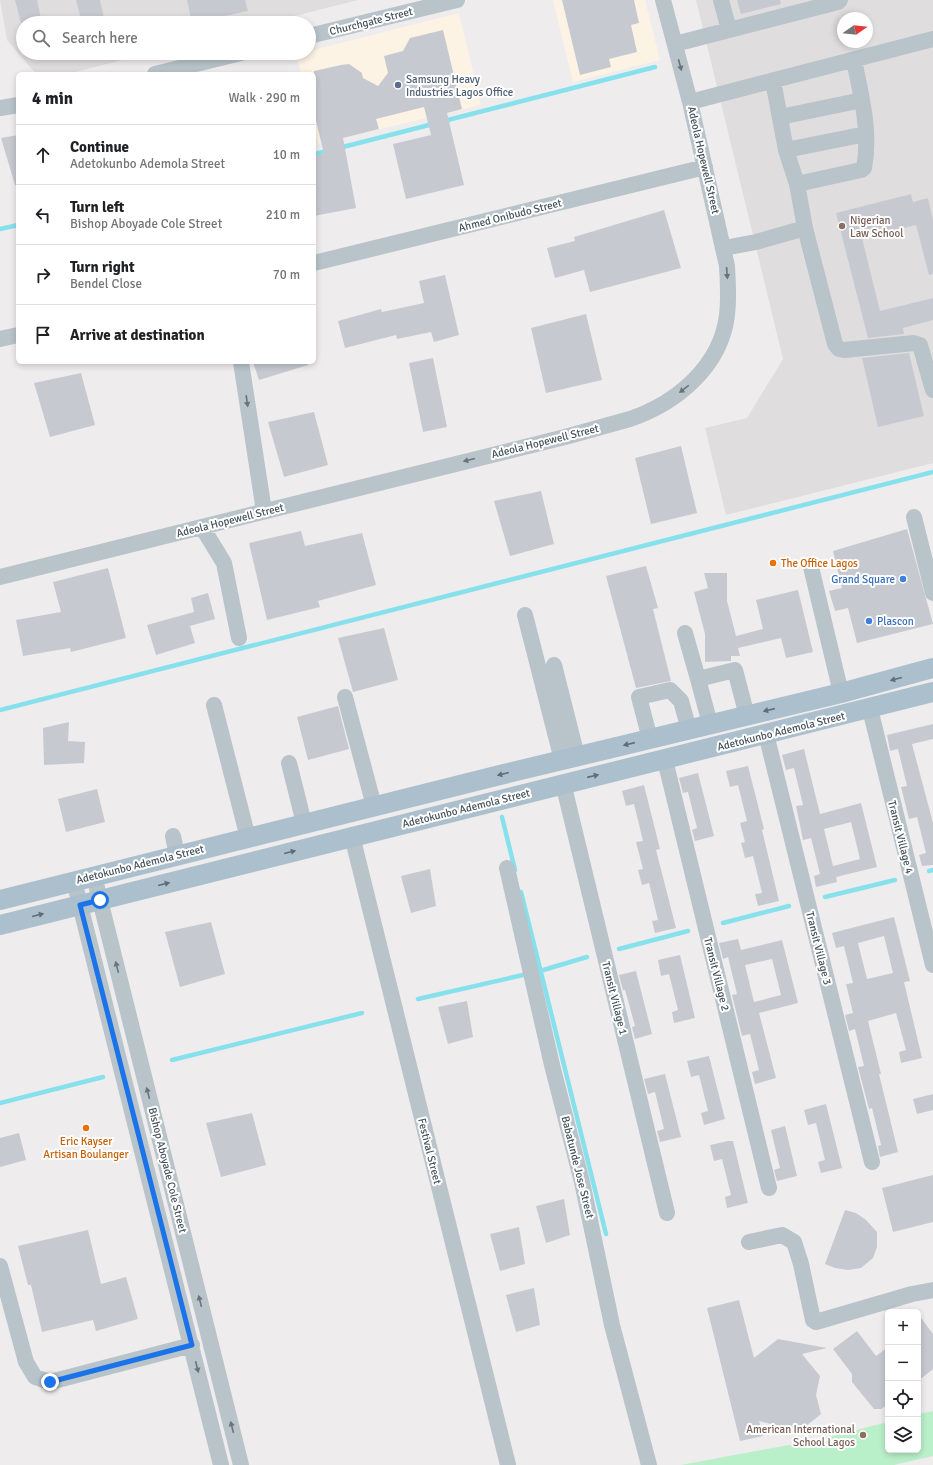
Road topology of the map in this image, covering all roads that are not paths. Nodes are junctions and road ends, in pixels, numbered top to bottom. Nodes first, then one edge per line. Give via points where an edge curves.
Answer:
1 (457, 0) edge
2 (664, 0) edge
3 (721, 0) edge
4 (840, 0) edge
5 (401, 7) edge
6 (729, 30) junction
7 (316, 34) edge
8 (933, 39) edge
9 (675, 44) junction
10 (213, 60) edge
11 (854, 60) junction
12 (164, 72) edge
13 (773, 81) junction
14 (862, 100) junction
15 (690, 102) junction
16 (16, 105) edge
17 (0, 107) edge
18 (780, 117) junction
19 (866, 134) junction
20 (786, 150) junction
21 (705, 167) junction
22 (797, 184) junction
23 (806, 228) junction
24 (724, 248) junction
25 (316, 263) edge
26 (16, 335) edge
27 (0, 339) edge
28 (241, 364) edge
29 (933, 390) edge
30 (264, 511) junction
31 (914, 517) dead end
32 (202, 527) junction
33 (811, 567) dead end
34 (0, 577) edge
35 (933, 593) edge
36 (525, 616) dead end
37 (685, 633) dead end
38 (239, 638) dead end
39 (554, 665) dead end
40 (933, 668) edge
41 (698, 679) junction
42 (933, 692) edge
43 (841, 693) junction
44 (345, 697) dead end
45 (214, 705) dead end
46 (870, 709) junction
47 (747, 716) junction
48 (710, 724) junction
49 (689, 730) junction
50 (766, 734) junction
51 (650, 739) junction
52 (570, 758) junction
53 (665, 760) junction
54 (289, 763) dead end
55 (563, 784) junction
56 (374, 806) junction
57 (304, 823) junction
58 (352, 836) junction
59 (248, 838) junction
60 (507, 868) dead end
61 (94, 876) junction
62 (74, 881) junction
63 (0, 900) edge
64 (100, 900) junction
65 (80, 905) junction
66 (0, 925) edge
67 (933, 965) edge
68 (872, 1162) dead end
69 (769, 1188) dead end
70 (667, 1213) dead end
71 (749, 1242) dead end
72 (0, 1266) edge
73 (933, 1290) edge
74 (192, 1345) junction
75 (222, 1465) edge
76 (241, 1465) edge
77 (508, 1465) edge
78 (649, 1465) edge

1 - 5 street, Churchgate Street
2 - 9 street, Adeola Hopewell Street
3 - 6 street
4 - 6 street
5 - 7 street, Churchgate Street
6 - 9 street
8 - 11 street
9 -> 15 street, Adeola Hopewell Street
10 - 12 street
11 - 13 street
11 - 14 street
13 - 15 street
13 - 18 street
14 - 18 street
14 - 19 street
15 - 21 street, Adeola Hopewell Street
16 - 17 street
18 - 20 street
19 - 20 street
19 - 22 street via 865,163 861,170
20 - 22 street
21 - 24 street, Adeola Hopewell Street
21 - 25 street, Ahmed Onibudo Street
22 - 23 street
23 - 24 street
23 - 29 street via 838,349 914,343 920,345
24 -> 30 street, Adeola Hopewell Street via 729,294 727,317 719,346 695,381 668,402 632,418 565,437
26 - 27 street
28 -> 30 street
30 - 32 street, Adeola Hopewell Street
31 - 35 street
32 - 34 street, Adeola Hopewell Street
32 - 38 street via 224,563
33 - 43 street
36 - 52 street
37 - 41 street
39 - 52 street
40 -> 43 main road, Adetokunbo Ademola Street
41 - 47 street via 735,670
41 - 48 street
42 - 46 main road, Adetokunbo Ademola Street
43 -> 47 main road, Adetokunbo Ademola Street
44 - 56 street
45 - 59 street
46 - 50 main road, Adetokunbo Ademola Street
46 - 67 street, Transit Village 4
47 - 48 main road, Adetokunbo Ademola Street
48 - 49 main road, Adetokunbo Ademola Street
49 - 51 main road, Adetokunbo Ademola Street
49 - 51 street via 681,701 670,690 639,697
50 - 53 main road, Adetokunbo Ademola Street
50 - 68 street, Transit Village 3
51 -> 52 main road, Adetokunbo Ademola Street
52 -> 56 main road, Adetokunbo Ademola Street
55 -> 53 main road, Adetokunbo Ademola Street
53 - 69 street, Transit Village 2
54 - 57 street
55 - 58 main road, Adetokunbo Ademola Street
55 - 70 street, Transit Village 1
56 - 57 main road, Adetokunbo Ademola Street
57 - 59 main road, Adetokunbo Ademola Street
64 -> 58 main road, Adetokunbo Ademola Street
58 - 77 street, Festival Street
59 - 61 main road, Adetokunbo Ademola Street via 175,846
60 - 78 street, Babatunde Jose Street via 550,1058 591,1219 612,1325
61 - 62 main road, Adetokunbo Ademola Street
61 - 64 street, Bishop Aboyade Cole Street
62 - 63 main road, Adetokunbo Ademola Street
62 - 65 street, Bishop Aboyade Cole Street
64 - 65 main road, Adetokunbo Ademola Street
76 -> 64 street, Bishop Aboyade Cole Street
66 -> 65 main road, Adetokunbo Ademola Street
65 - 74 street, Bishop Aboyade Cole Street
71 - 73 street via 782,1235 794,1242 813,1320 816,1322
72 - 74 street via 26,1362 35,1377 50,1382
74 -> 75 street, Bishop Aboyade Cole Street

